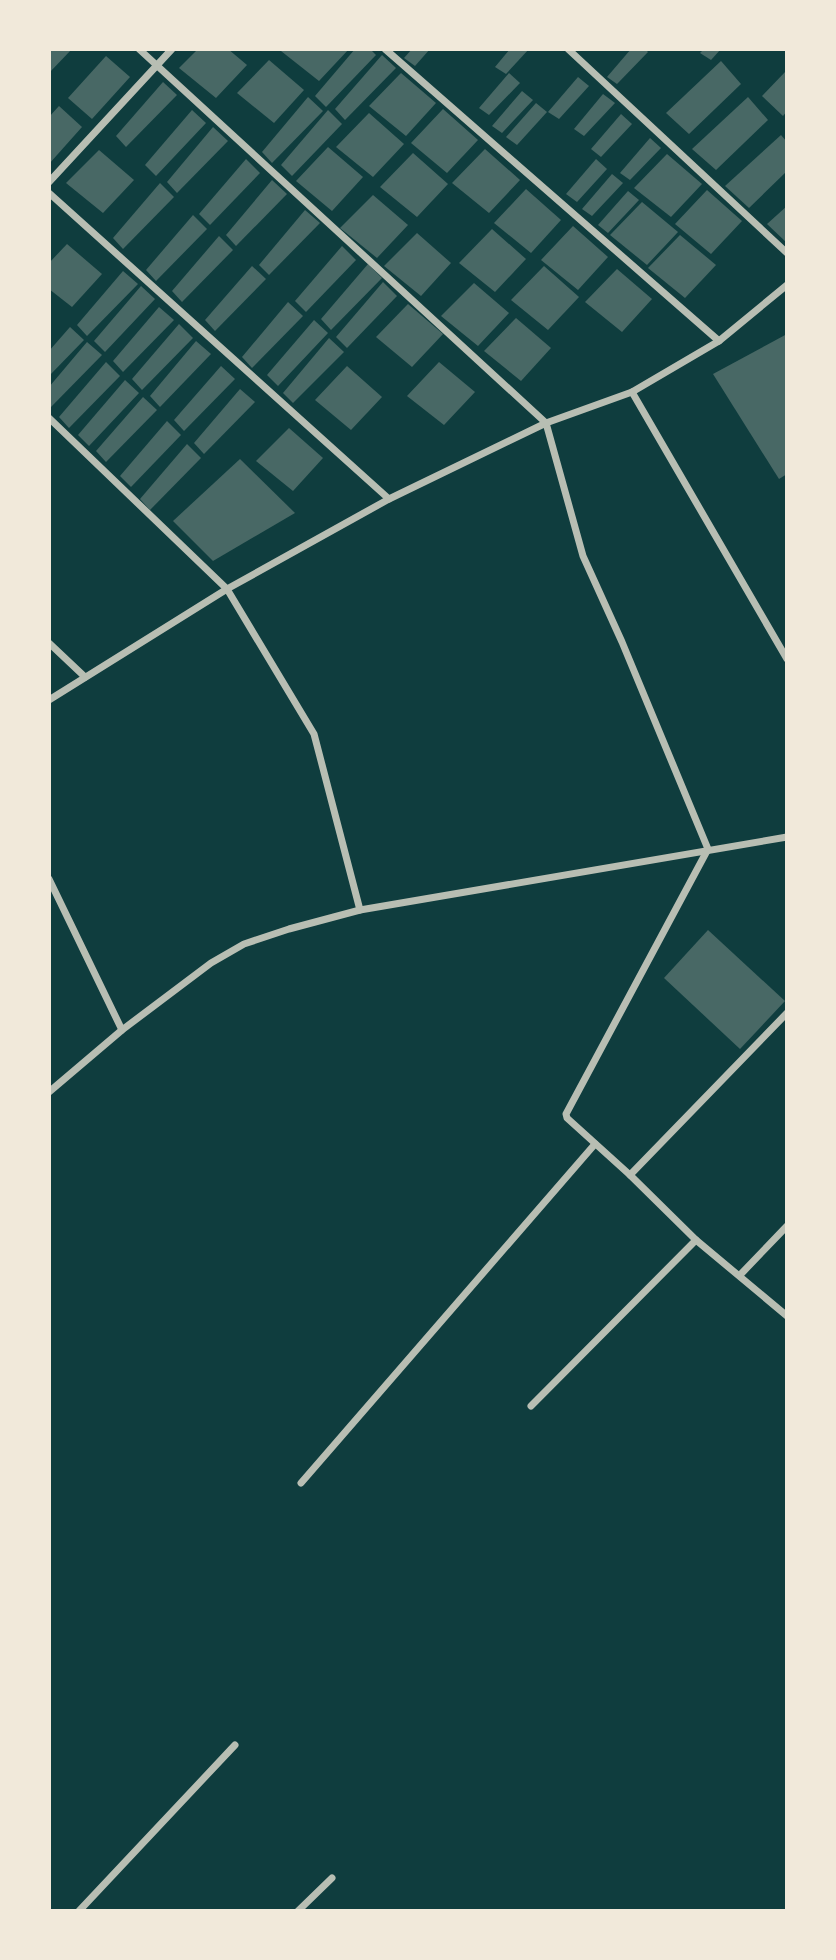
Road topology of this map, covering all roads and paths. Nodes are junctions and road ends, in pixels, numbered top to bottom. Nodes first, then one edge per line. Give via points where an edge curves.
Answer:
1 (139, 49) edge
2 (172, 49) edge
3 (386, 49) edge
4 (568, 49) edge
5 (157, 64) junction
6 (49, 182) edge
7 (49, 193) edge
8 (787, 253) edge
9 (787, 285) edge
10 (719, 341) junction
11 (632, 392) junction
12 (49, 418) edge
13 (545, 423) junction
14 (389, 499) junction
15 (227, 589) junction
16 (49, 643) edge
17 (787, 659) edge
18 (85, 677) junction
19 (49, 700) edge
20 (787, 837) edge
21 (708, 849) junction
22 (49, 879) edge
23 (360, 910) junction
24 (787, 1013) edge
25 (122, 1030) junction
26 (49, 1092) edge
27 (595, 1144) junction
28 (630, 1175) junction
29 (787, 1226) edge
30 (696, 1240) junction
31 (740, 1275) junction
32 (787, 1316) edge
33 (531, 1406) dead end
34 (301, 1483) dead end
35 (235, 1745) dead end
36 (332, 1878) dead end
37 (79, 1911) edge
38 (298, 1911) edge

1 - 5 street
2 - 5 street
3 - 10 street
4 - 8 street
5 - 6 street
5 - 13 street
7 - 14 street
9 - 10 street
10 - 11 street
11 - 13 street
11 - 17 street
12 - 15 street
13 - 14 street
13 - 21 street via 583,556
14 - 15 street
15 - 18 street
15 - 23 street via 314,734
16 - 18 street
18 - 19 street
20 - 21 street
21 - 23 street
21 - 27 street via 566,1114
22 - 25 street
23 - 25 street via 244,944
24 - 28 street
25 - 26 street
27 - 28 street
27 - 34 street
28 - 30 street
29 - 31 street
30 - 31 street
30 - 33 street
31 - 32 street
35 - 37 street
36 - 38 street

